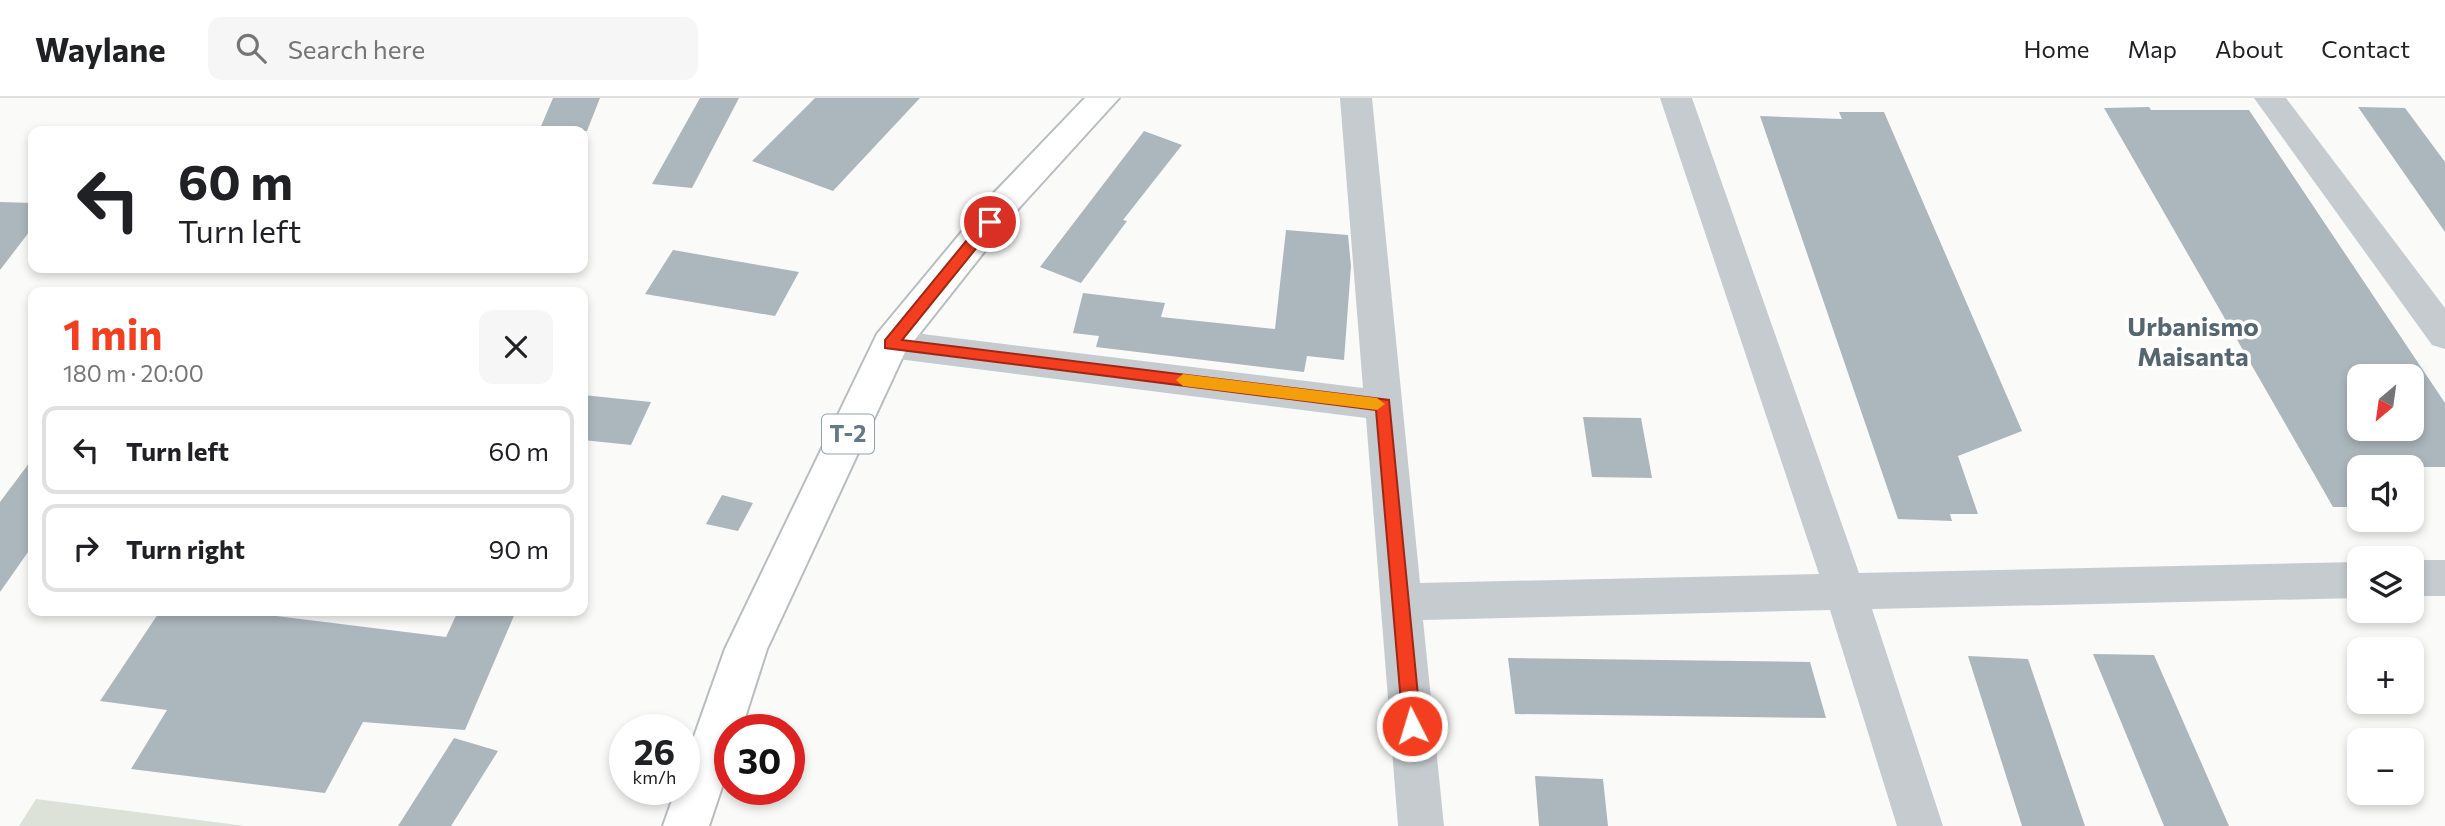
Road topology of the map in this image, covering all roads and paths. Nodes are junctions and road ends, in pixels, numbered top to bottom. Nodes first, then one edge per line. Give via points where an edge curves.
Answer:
1 (1103, 98) edge
2 (1356, 98) edge
3 (1676, 98) edge
4 (2270, 98) edge
5 (2445, 335) edge
6 (890, 344) junction
7 (1383, 405) junction
8 (2445, 578) edge
9 (2424, 579) edge
10 (2347, 580) edge
11 (1846, 594) junction
12 (1401, 602) junction
13 (686, 826) edge
14 (1421, 826) edge
15 (1920, 826) edge

1 - 6 highway, T-2 via 1006,201
2 - 7 street
3 - 11 street
4 - 5 street
6 - 7 street
6 - 13 highway, T-2 via 746,649
7 - 12 street
8 - 9 street
10 - 11 street
11 - 12 street
11 - 15 street
12 - 14 street

